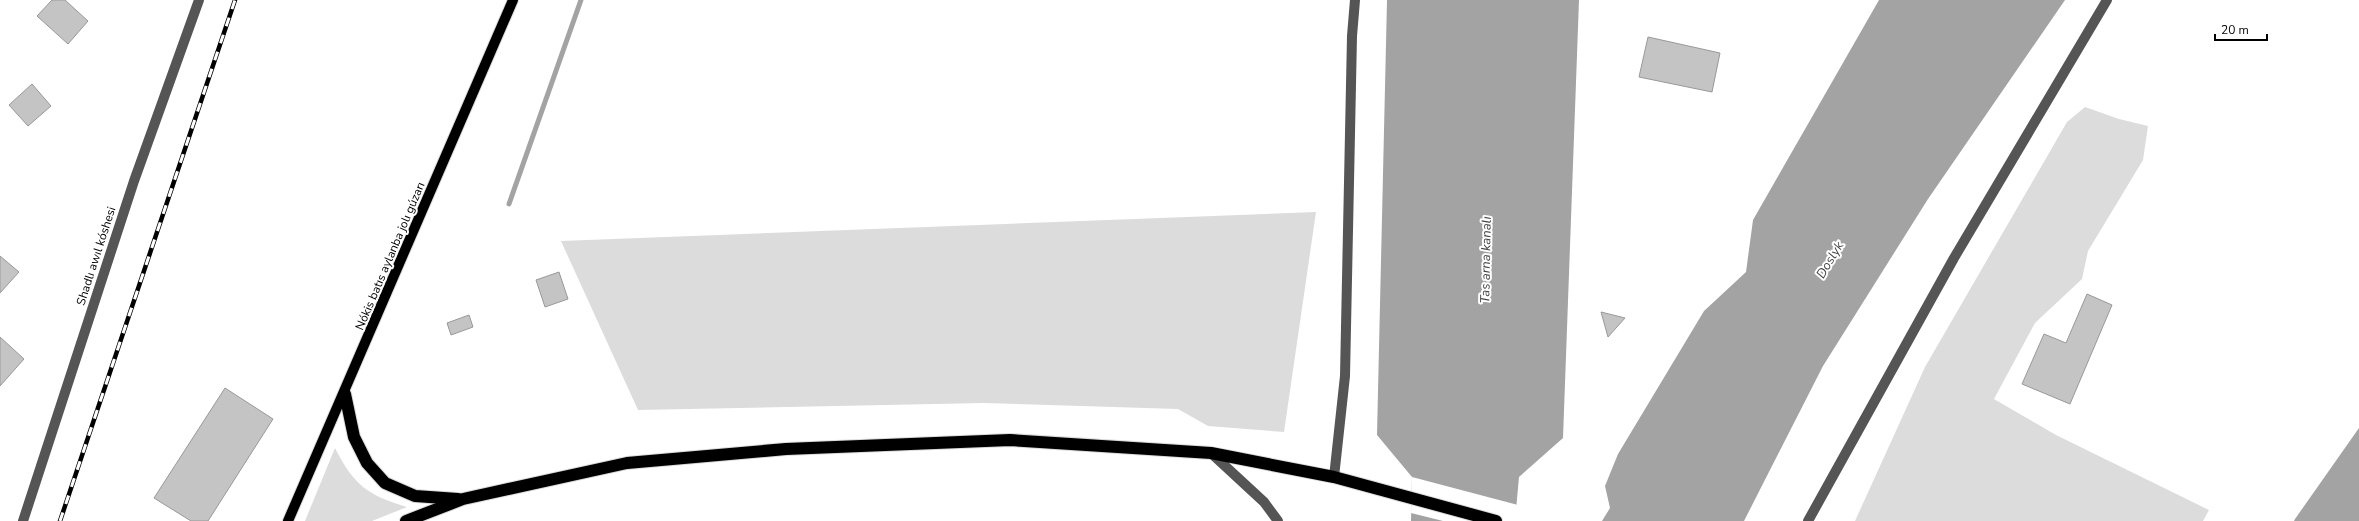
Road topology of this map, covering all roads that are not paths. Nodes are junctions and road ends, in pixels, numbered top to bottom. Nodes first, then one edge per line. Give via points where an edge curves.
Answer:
1 (199, 0) edge
2 (514, 0) edge
3 (1355, 0) edge
4 (2107, 0) edge
5 (345, 394) junction
6 (1211, 453) junction
7 (1334, 477) junction
8 (463, 499) junction
9 (23, 521) edge
10 (288, 521) edge
11 (406, 521) edge
12 (1278, 521) edge
13 (1496, 521) edge
14 (1808, 521) edge

1 - 9 street, Shadlı awıl kóshesi via 134,181
2 - 5 main road, Nókis batıs aylanba jolı gúzarı
3 - 7 street via 1344,376
4 - 14 street via 1954,258
5 - 8 highway via 354,437 367,463 385,483 415,496
5 - 10 main road, Nókis batıs aylanba jolı gúzarı
6 - 7 highway
6 - 8 highway via 1010,440 786,449 627,463
6 - 12 street via 1264,502
7 - 13 highway
8 - 11 highway

